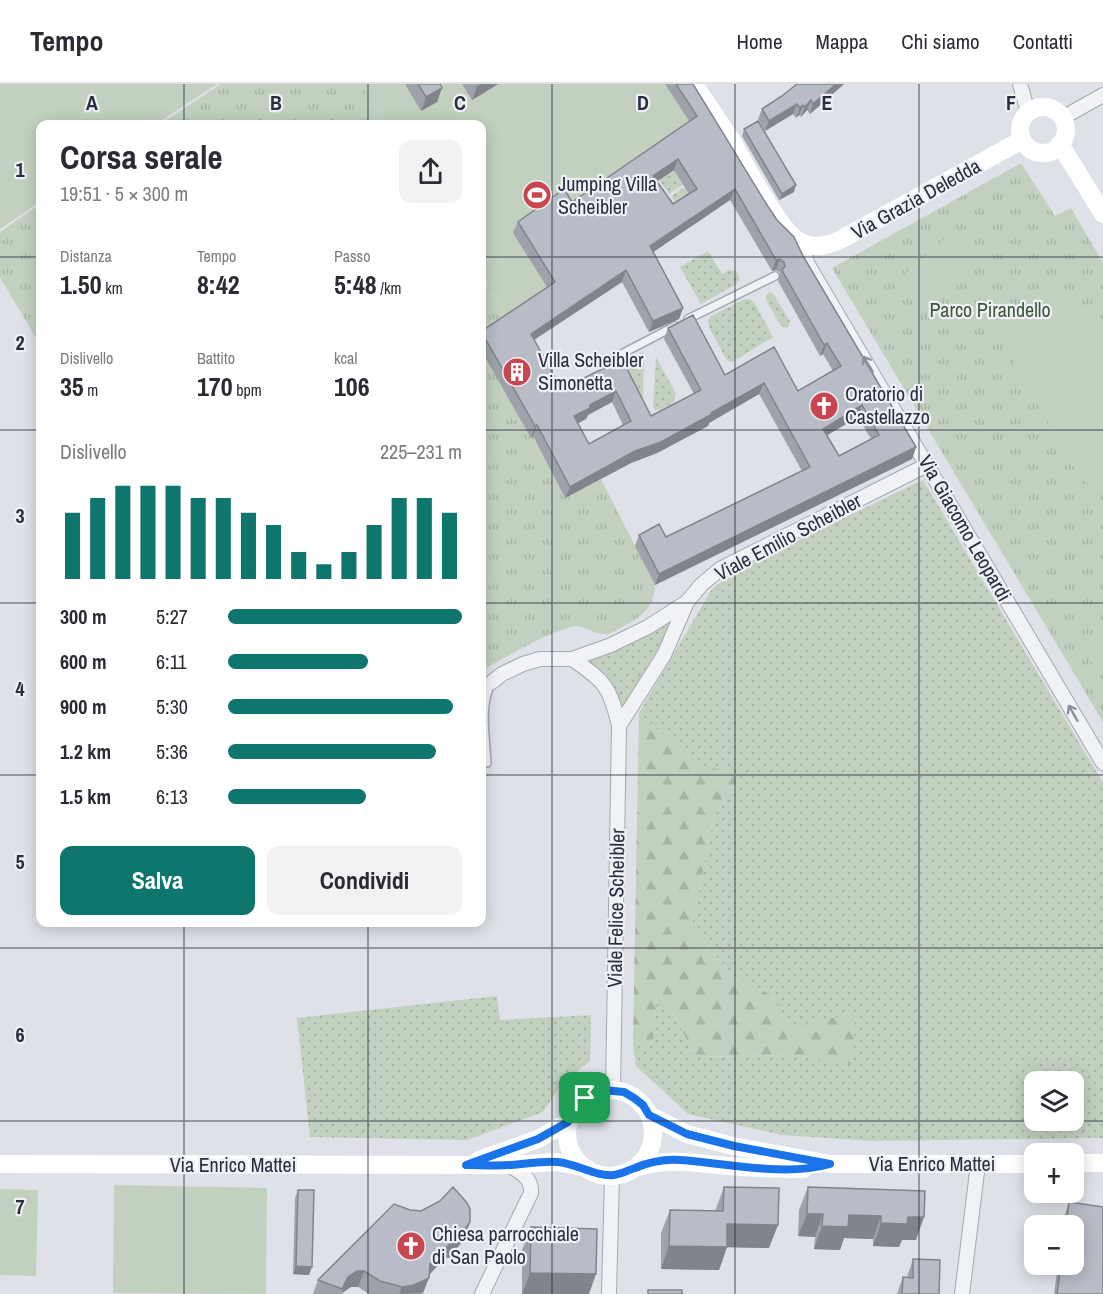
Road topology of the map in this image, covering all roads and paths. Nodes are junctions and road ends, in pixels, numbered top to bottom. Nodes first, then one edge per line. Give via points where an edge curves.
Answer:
1 (694, 84) edge
2 (1020, 84) edge
3 (1103, 95) edge
4 (1028, 112) junction
5 (1062, 118) junction
6 (1022, 140) junction
7 (1060, 144) junction
8 (1103, 214) edge
9 (803, 255) junction
10 (774, 276) dead end
11 (608, 361) dead end
12 (927, 465) junction
13 (687, 602) junction
14 (572, 659) junction
15 (492, 682) joint
16 (486, 704) edge
17 (619, 726) junction
18 (486, 740) edge
19 (487, 763) dead end
20 (1103, 764) edge
21 (613, 1090) junction
22 (649, 1115) junction
23 (568, 1122) junction
24 (1084, 1163) edge
25 (1103, 1163) edge
26 (0, 1164) edge
27 (830, 1164) junction
28 (978, 1164) junction
29 (1024, 1164) edge
30 (466, 1165) junction
31 (508, 1165) junction
32 (586, 1168) junction
33 (633, 1168) junction
34 (612, 1176) junction
35 (482, 1294) edge
36 (609, 1294) edge
37 (962, 1294) edge

1 - 9 street, Via Giacomo Leopardi
2 - 4 street
3 - 5 street
4 - 5 street via 1050,108
4 - 6 street via 1020,125
5 - 7 street via 1066,131
6 - 7 street via 1040,153
6 - 9 street, Via Grazia Deledda via 840,240
7 - 8 street
12 -> 9 street, Via Giacomo Leopardi
10 - 11 lane
12 - 13 street, Viale Emilio Scheibler via 720,568
20 -> 12 street, Via Giacomo Leopardi
13 - 14 street, Viale Emilio Scheibler via 648,627
13 - 17 street via 664,655
14 - 15 street, Viale Emilio Scheibler via 523,663
14 - 17 street, Viale Felice Scheibler via 602,682 612,697
15 - 16 lane
17 - 21 street, Viale Felice Scheibler
18 - 19 lane
21 - 22 street via 634,1098
21 - 23 street via 585,1098
22 - 27 street, Via Enrico Mattei via 687,1134
22 - 33 street via 650,1148
23 - 30 street, Via Enrico Mattei via 538,1139
23 - 32 street via 570,1149
24 - 25 street
26 - 30 street, Via Enrico Mattei
27 - 28 street, Via Enrico Mattei
27 - 33 street, Via Enrico Mattei via 791,1169 678,1160
28 - 29 street, Via Enrico Mattei
28 - 37 street
30 - 31 street, Via Enrico Mattei
31 - 32 street, Via Enrico Mattei via 557,1162
31 - 35 street via 526,1176 531,1192
32 - 34 street
33 - 34 street
34 - 36 street

